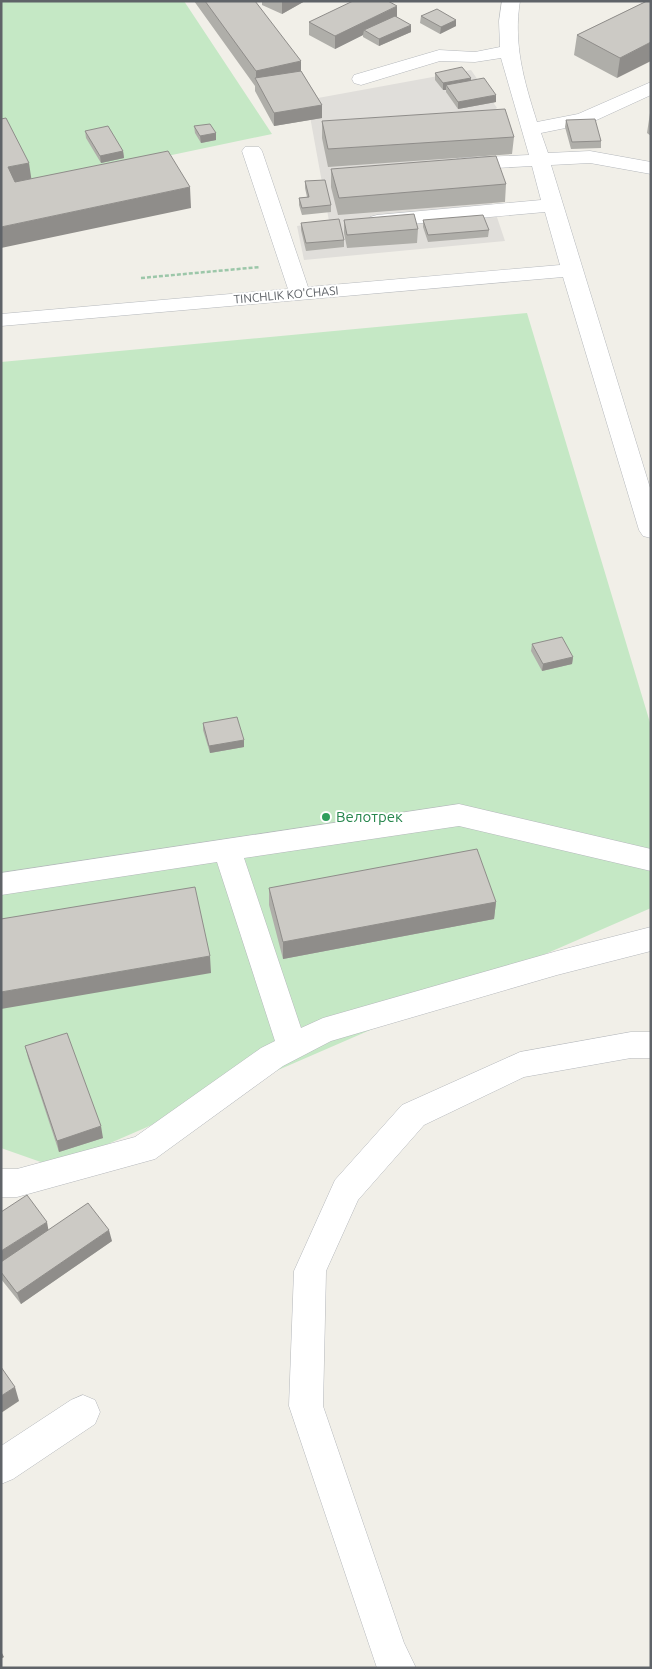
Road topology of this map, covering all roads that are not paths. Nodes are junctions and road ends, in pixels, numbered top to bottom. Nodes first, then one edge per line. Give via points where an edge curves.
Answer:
1 (511, 1) edge
2 (510, 51) junction
3 (361, 79) dead end
4 (651, 88) edge
5 (521, 119) junction
6 (252, 151) dead end
7 (540, 158) junction
8 (443, 165) edge
9 (651, 168) edge
10 (552, 205) junction
11 (360, 222) edge
12 (571, 270) junction
13 (300, 294) junction
14 (1, 320) edge
15 (651, 530) edge
16 (227, 850) junction
17 (651, 860) edge
18 (1, 884) edge
19 (651, 939) edge
20 (651, 1045) edge
21 (292, 1047) junction
22 (1, 1183) edge
23 (82, 1412) dead end
24 (1, 1467) edge
25 (397, 1668) edge

1 - 2 street via 507,27
2 - 3 street via 475,57 439,55
2 - 5 street
4 - 5 street via 583,119
5 - 7 street
6 - 13 street
7 - 8 street
7 - 9 street via 590,157
7 - 10 street
10 - 11 street
10 - 12 street
12 - 13 street, TINCHLIK KO'CHASI
12 - 15 street
13 - 14 street, TINCHLIK KO'CHASI
16 - 17 street via 459,815
16 - 18 street
16 - 21 street
19 - 21 street via 323,1031
20 - 25 street via 631,1045 520,1065 413,1115 346,1190 310,1270 306,1406 388,1650
21 - 22 street via 272,1057 144,1149 17,1183
23 - 24 street

